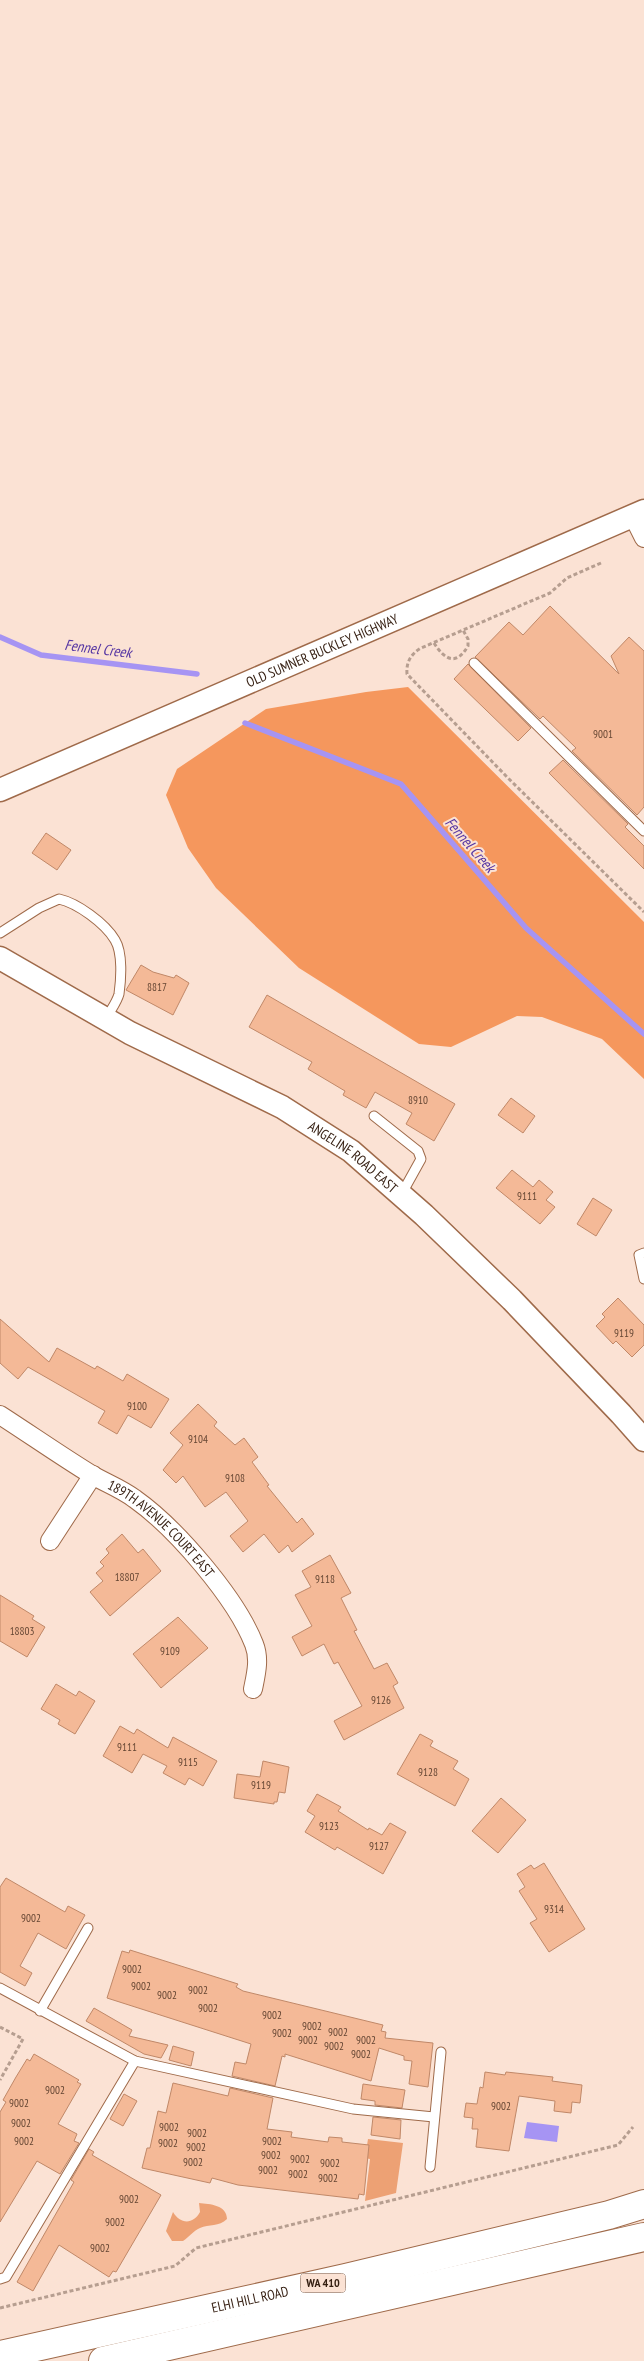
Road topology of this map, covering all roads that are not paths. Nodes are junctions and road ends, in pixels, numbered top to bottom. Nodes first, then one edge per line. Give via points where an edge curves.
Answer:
1 (638, 514) edge
2 (644, 538) edge
3 (474, 664) dead end
4 (0, 790) edge
5 (643, 826) edge
6 (0, 933) edge
7 (0, 958) edge
8 (106, 1019) junction
9 (374, 1116) dead end
10 (400, 1195) junction
11 (644, 1253) edge
12 (644, 1279) edge
13 (0, 1415) edge
14 (644, 1440) edge
15 (93, 1475) junction
16 (50, 1541) dead end
17 (253, 1689) dead end
18 (88, 1928) dead end
19 (0, 1988) edge
20 (40, 2011) junction
21 (441, 2052) dead end
22 (135, 2061) junction
23 (434, 2117) junction
24 (430, 2168) dead end
25 (644, 2204) edge
26 (644, 2237) edge
27 (0, 2279) edge
28 (0, 2355) edge
29 (104, 2361) edge

1 - 2 street
1 - 4 street, OLD SUMNER BUCKLEY HIGHWAY
3 - 5 lane
6 - 8 lane via 59,899 72,902 94,918 115,940 120,958 118,996
7 - 8 street, ANGELINE ROAD EAST
8 - 10 street, ANGELINE ROAD EAST via 130,1034 282,1107 351,1151
9 - 10 lane via 418,1151 421,1159
10 - 14 street, ANGELINE ROAD EAST via 512,1300
11 - 12 lane via 639,1255
13 - 15 street, 189TH AVENUE COURT EAST
15 - 16 street
15 - 17 street, 189TH AVENUE COURT EAST via 149,1510 201,1563 242,1620 255,1645 258,1661
18 - 20 lane
19 - 20 lane
20 - 22 lane
21 - 23 lane
22 - 23 lane via 353,2109
22 - 27 lane via 6,2277
23 - 24 lane
25 - 28 highway, ELHI HILL ROAD / WA 410 via 346,2278
26 - 29 highway, ELHI HILL ROAD / WA 410

